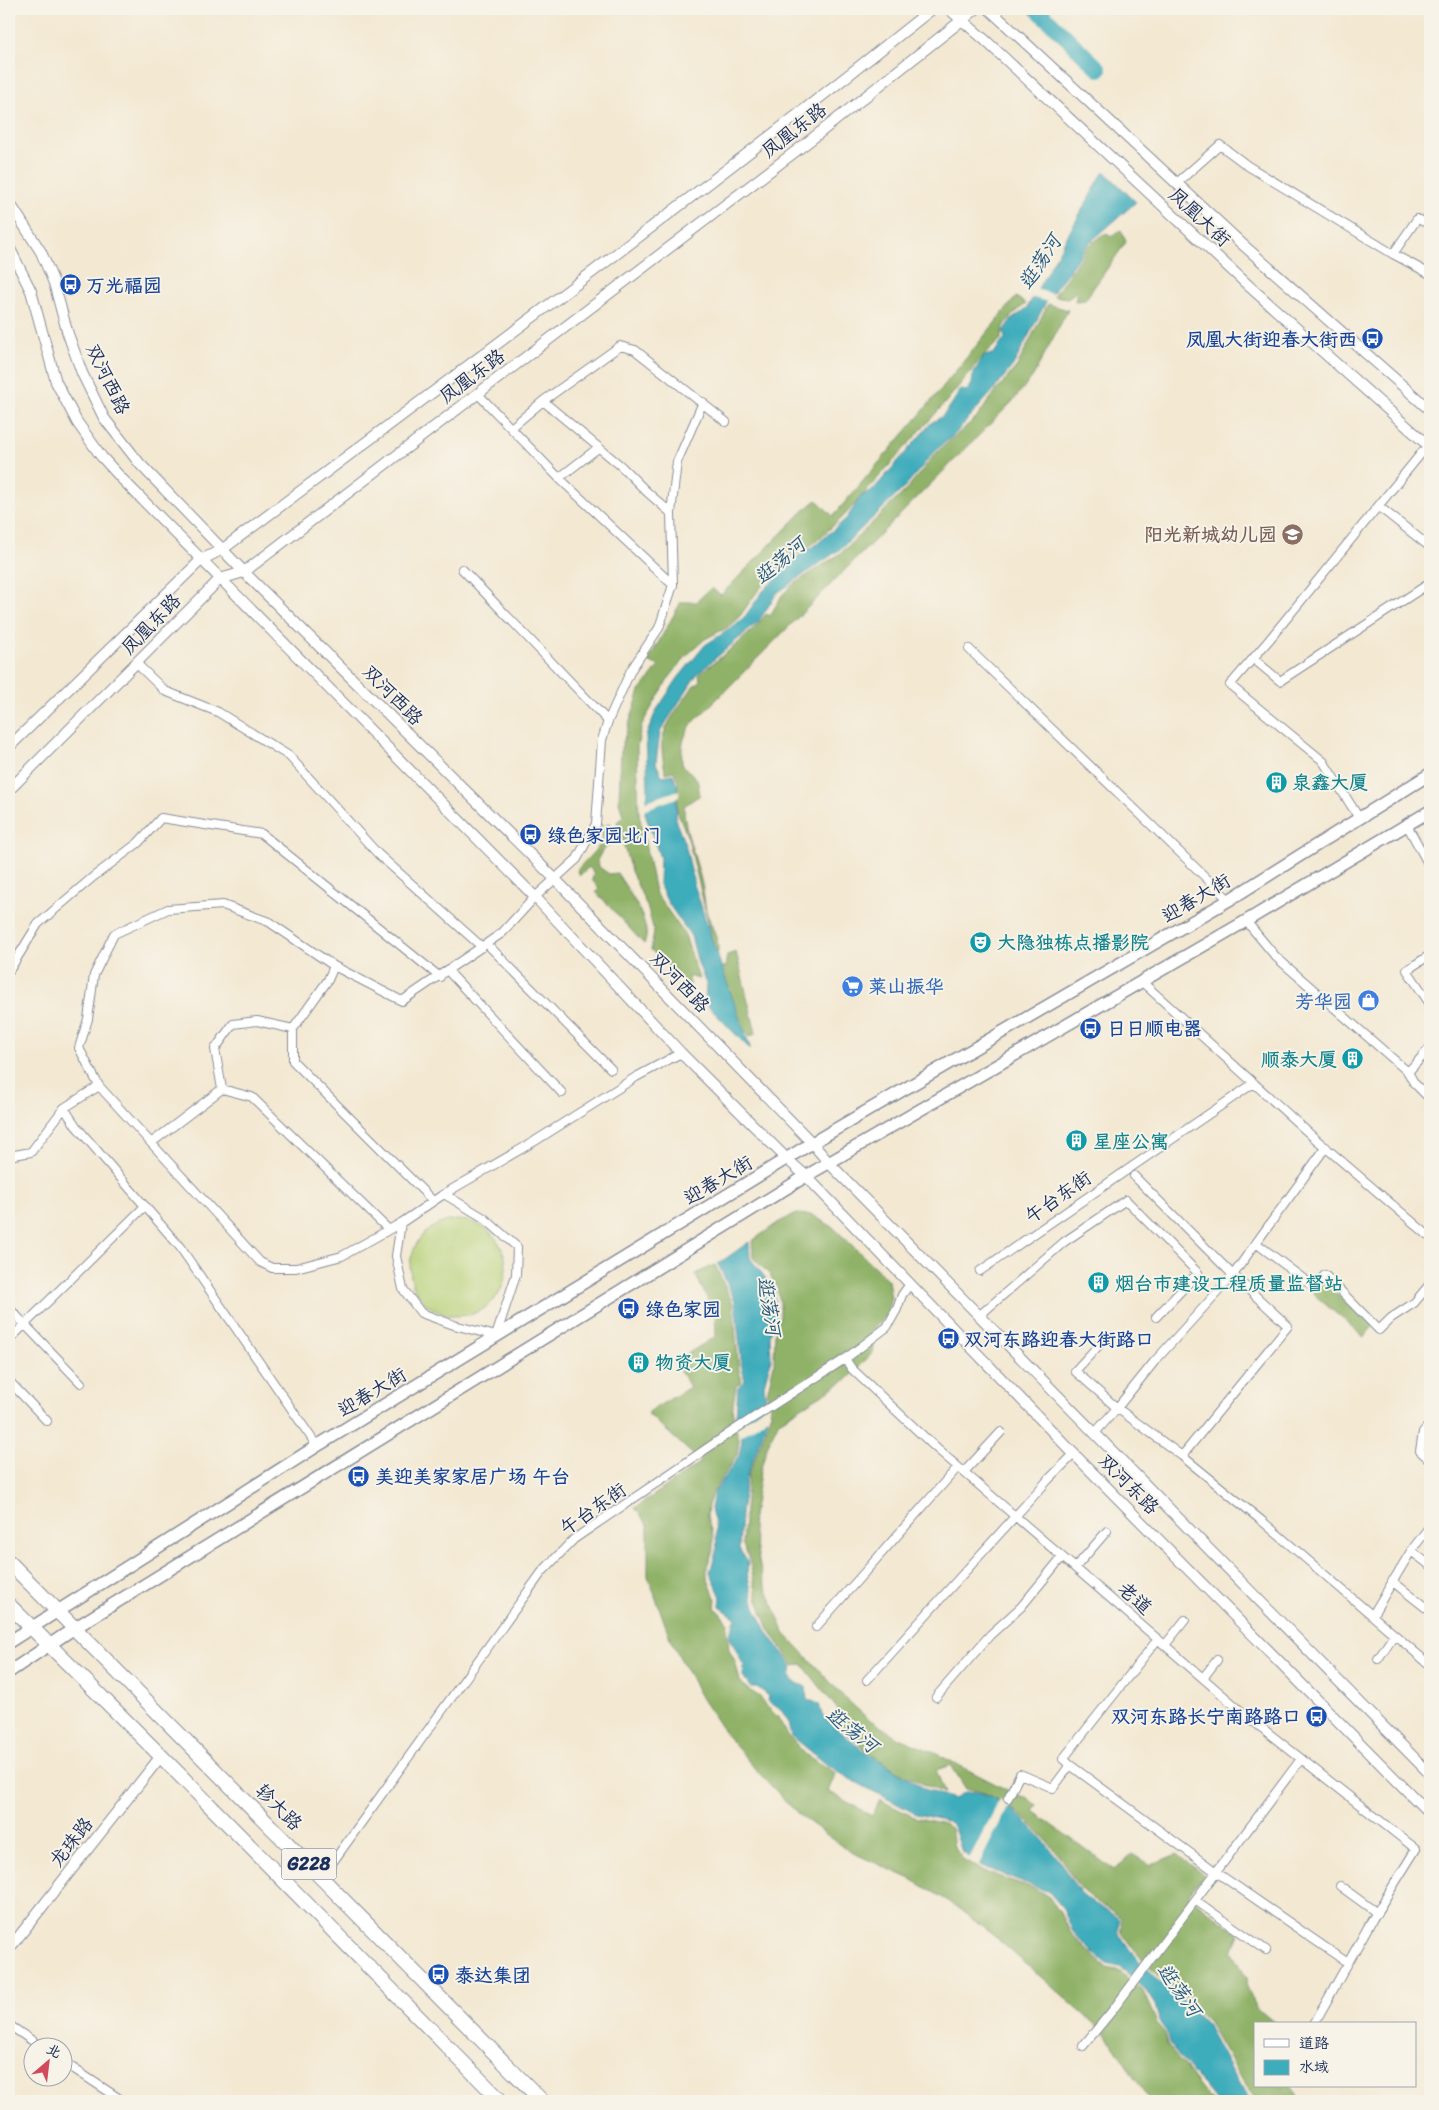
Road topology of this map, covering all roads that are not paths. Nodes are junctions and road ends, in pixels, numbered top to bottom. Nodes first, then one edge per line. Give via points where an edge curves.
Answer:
1 (932, 9) edge
2 (948, 9) edge
3 (976, 9) edge
4 (989, 9) edge
5 (961, 20) junction
6 (1177, 183) junction
7 (9, 202) edge
8 (1430, 224) edge
9 (9, 247) edge
10 (1394, 254) junction
11 (1430, 274) edge
12 (478, 394) junction
13 (543, 401) junction
14 (703, 402) junction
15 (1430, 410) edge
16 (726, 422) dead end
17 (511, 428) junction
18 (1429, 446) edge
19 (598, 448) junction
20 (559, 478) junction
21 (1382, 509) dead end
22 (671, 513) junction
23 (1430, 547) edge
24 (223, 550) junction
25 (201, 560) junction
26 (462, 569) dead end
27 (244, 572) junction
28 (220, 579) junction
29 (1430, 583) edge
30 (673, 585) junction
31 (969, 649) dead end
32 (1256, 661) dead end
33 (137, 664) junction
34 (608, 721) junction
35 (9, 747) edge
36 (1430, 774) edge
37 (9, 790) edge
38 (1430, 810) edge
39 (1359, 818) junction
40 (1407, 825) junction
41 (1430, 867) edge
42 (555, 879) junction
43 (535, 896) junction
44 (1229, 900) junction
45 (1246, 921) junction
46 (484, 945) junction
47 (1430, 955) edge
48 (334, 966) junction
49 (9, 971) edge
50 (448, 971) junction
51 (440, 976) junction
52 (1141, 981) junction
53 (1430, 1004) edge
54 (293, 1029) junction
55 (1430, 1048) edge
56 (682, 1053) junction
57 (611, 1069) dead end
58 (1408, 1072) junction
59 (1254, 1083) junction
60 (98, 1086) junction
61 (222, 1088) junction
62 (562, 1093) dead end
63 (1430, 1098) edge
64 (64, 1108) junction
65 (151, 1143) junction
66 (812, 1143) junction
67 (1326, 1147) junction
68 (9, 1156) edge
69 (787, 1159) junction
70 (829, 1163) junction
71 (806, 1176) junction
72 (1134, 1176) dead end
73 (444, 1194) junction
74 (433, 1201) junction
75 (145, 1206) junction
76 (402, 1223) junction
77 (388, 1229) junction
78 (1430, 1237) edge
79 (1256, 1243) junction
80 (980, 1271) dead end
81 (1234, 1275) junction
82 (910, 1284) junction
83 (1430, 1284) edge
84 (9, 1308) edge
85 (980, 1315) junction
86 (1156, 1317) dead end
87 (25, 1324) junction
88 (496, 1336) junction
89 (9, 1340) edge
90 (1099, 1345) dead end
91 (845, 1359) junction
92 (9, 1381) edge
93 (81, 1383) dead end
94 (1117, 1408) junction
95 (47, 1421) dead end
96 (1430, 1424) edge
97 (1001, 1432) dead end
98 (1095, 1433) junction
99 (318, 1446) junction
100 (1074, 1454) junction
101 (1182, 1456) junction
102 (1430, 1460) edge
103 (961, 1470) junction
104 (1016, 1517) junction
105 (1107, 1531) dead end
106 (1429, 1531) edge
107 (1410, 1551) junction
108 (1062, 1557) junction
109 (9, 1562) edge
110 (1430, 1565) edge
111 (1075, 1568) junction
112 (1392, 1581) junction
113 (9, 1605) edge
114 (56, 1611) junction
115 (1430, 1611) edge
116 (1372, 1616) junction
117 (1185, 1620) dead end
118 (30, 1627) junction
119 (816, 1627) dead end
120 (73, 1629) junction
121 (1394, 1635) junction
122 (1158, 1639) junction
123 (9, 1642) edge
124 (1164, 1645) junction
125 (48, 1646) junction
126 (1378, 1659) dead end
127 (1217, 1660) dead end
128 (1430, 1665) edge
129 (9, 1672) edge
130 (1204, 1678) junction
131 (867, 1680) dead end
132 (936, 1697) dead end
133 (161, 1756) junction
134 (1301, 1759) junction
135 (1070, 1765) junction
136 (1430, 1774) edge
137 (1008, 1798) dead end
138 (1430, 1814) edge
139 (1216, 1872) junction
140 (322, 1877) junction
141 (1340, 1886) dead end
142 (1195, 1900) junction
143 (1377, 1913) junction
144 (9, 1949) edge
145 (1266, 1950) dead end
146 (1348, 1963) junction
147 (1315, 2022) edge
148 (9, 2024) edge
149 (29, 2038) edge
150 (1083, 2046) dead end
151 (72, 2068) edge
152 (123, 2101) edge
153 (501, 2101) edge
154 (542, 2101) edge

1 - 24 street, 凤凰东路 via 794,119
2 - 5 street, 凤凰大街
3 - 5 street, 凤凰东路
4 - 6 street, 凤凰大街
5 - 12 street, 凤凰东路 via 813,138
5 - 18 street, 凤凰大街 via 1250,287
6 - 10 street via 1220,145 1248,166
6 - 15 street, 凤凰大街
7 - 24 street, 双河西路 via 40,252 54,283 82,373 104,418 140,464
8 - 10 street via 1417,219
9 - 25 street via 31,291 56,382 77,422 111,468
10 - 11 street
12 - 17 street
12 - 27 street, 凤凰东路
13 - 14 street via 620,346 635,350
13 - 17 street
13 - 19 street
14 - 16 street
14 - 22 street via 677,462
17 - 20 street
18 - 39 street via 1230,685 1323,762
19 - 20 street
19 - 22 street
20 - 30 street
21 - 23 street
22 - 30 street
24 - 25 street, 凤凰东路
24 - 27 street, 双河西路
25 - 28 street
25 - 35 street, 凤凰东路
26 - 34 street
27 - 28 street, 凤凰东路
27 - 42 street, 双河西路
28 - 33 street, 凤凰东路
28 - 43 street
29 - 32 street via 1280,681
30 - 34 street via 659,628 631,670
31 - 44 street
33 - 37 street, 凤凰东路
33 - 46 street via 165,691 218,712 289,756 378,854
34 - 42 street via 602,740 596,824 577,859
36 - 39 main road, 迎春大街
38 - 40 main road
39 - 44 main road, 迎春大街
40 - 41 street
40 - 45 main road
42 - 43 street
42 - 66 street, 双河西路
43 - 46 street via 502,933
43 - 56 street
44 - 66 main road, 迎春大街
45 - 52 main road
45 - 58 street via 1276,956
46 - 50 street
46 - 57 street
47 - 53 street via 1406,970
48 - 51 street via 402,1001
48 - 54 street via 328,980
48 - 60 street via 270,922 223,905 168,909 114,934 94,975 88,1019 79,1048
49 - 51 street via 38,924 138,843 161,818 262,834
50 - 51 street
50 - 62 street
52 - 59 street
52 - 70 main road
54 - 61 street via 257,1021 233,1024 215,1049
54 - 74 street via 293,1061
55 - 58 street
56 - 69 street
56 - 73 street via 636,1077 536,1141
58 - 63 street via 1414,1083
59 - 67 street
59 - 80 street, 午台东街
60 - 64 street
60 - 65 street
61 - 65 street
61 - 77 street via 252,1097
64 - 68 street via 31,1152
64 - 75 street
65 - 77 street via 260,1262 272,1268 296,1268 342,1256
66 - 69 main road, 迎春大街
66 - 70 street, 双河西路
67 - 78 street
67 - 79 street
69 - 71 street
69 - 88 main road, 迎春大街
70 - 71 main road
70 - 85 street, 双河东路
71 - 82 street, 双河东路
71 - 120 main road
72 - 81 street
73 - 74 street
73 - 88 street via 484,1218 517,1247 516,1275
74 - 76 street
75 - 87 street
75 - 99 street via 180,1247
76 - 77 street
76 - 88 street via 396,1256 403,1289 421,1313
79 - 81 street
79 - 83 street via 1314,1287 1325,1275 1379,1330 1390,1318 1414,1303
81 - 94 street via 1154,1362
81 - 101 street via 1288,1326
82 - 91 street, 午台东街 via 887,1327
82 - 100 street, 双河东路
84 - 87 street
85 - 86 street via 1064,1242 1126,1200 1198,1273
85 - 98 street, 双河东路
87 - 89 street
87 - 93 street
88 - 99 main road, 迎春大街
90 - 94 street via 1075,1371
91 - 103 street, 老道
91 - 140 street, 午台东街 via 574,1539 542,1572
92 - 95 street
94 - 98 street
94 - 101 street
96 - 102 street via 1422,1432 1420,1451
97 - 103 street
98 - 136 street, 双河东路
99 - 114 main road, 迎春大街
100 - 104 street
100 - 138 street, 双河东路
101 - 116 street
103 - 104 street, 老道
103 - 119 street
104 - 108 street, 老道
104 - 131 street
105 - 111 street
106 - 107 street
107 - 110 street
107 - 112 street
108 - 111 street, 老道
108 - 132 street via 1021,1607 990,1636
109 - 114 highway, 轸大路 / G228
111 - 122 street, 老道
112 - 115 street
112 - 116 street
113 - 118 highway, G228
114 - 118 main road, 迎春大街
114 - 120 highway, 轸大路 / G228
116 - 121 street
117 - 124 street
118 - 123 main road, 迎春大街
118 - 125 highway, G228
120 - 125 main road
120 - 140 highway, 轸大路 / G228
121 - 126 street
121 - 128 street
122 - 124 street, 老道
122 - 135 street via 1063,1758
124 - 130 street, 老道
125 - 129 main road
125 - 133 highway, G228
127 - 130 street
130 - 134 street, 老道
133 - 144 street, 龙珠路
133 - 153 highway, G228
134 - 139 street
134 - 143 street, 老道 via 1416,1848
135 - 137 street via 1053,1788 1020,1774
135 - 139 street
139 - 142 street
139 - 146 street
140 - 154 highway, 轸大路 / G228
141 - 143 street
142 - 145 street
142 - 150 street
143 - 146 street
146 - 147 street
148 - 149 street
151 - 152 street

